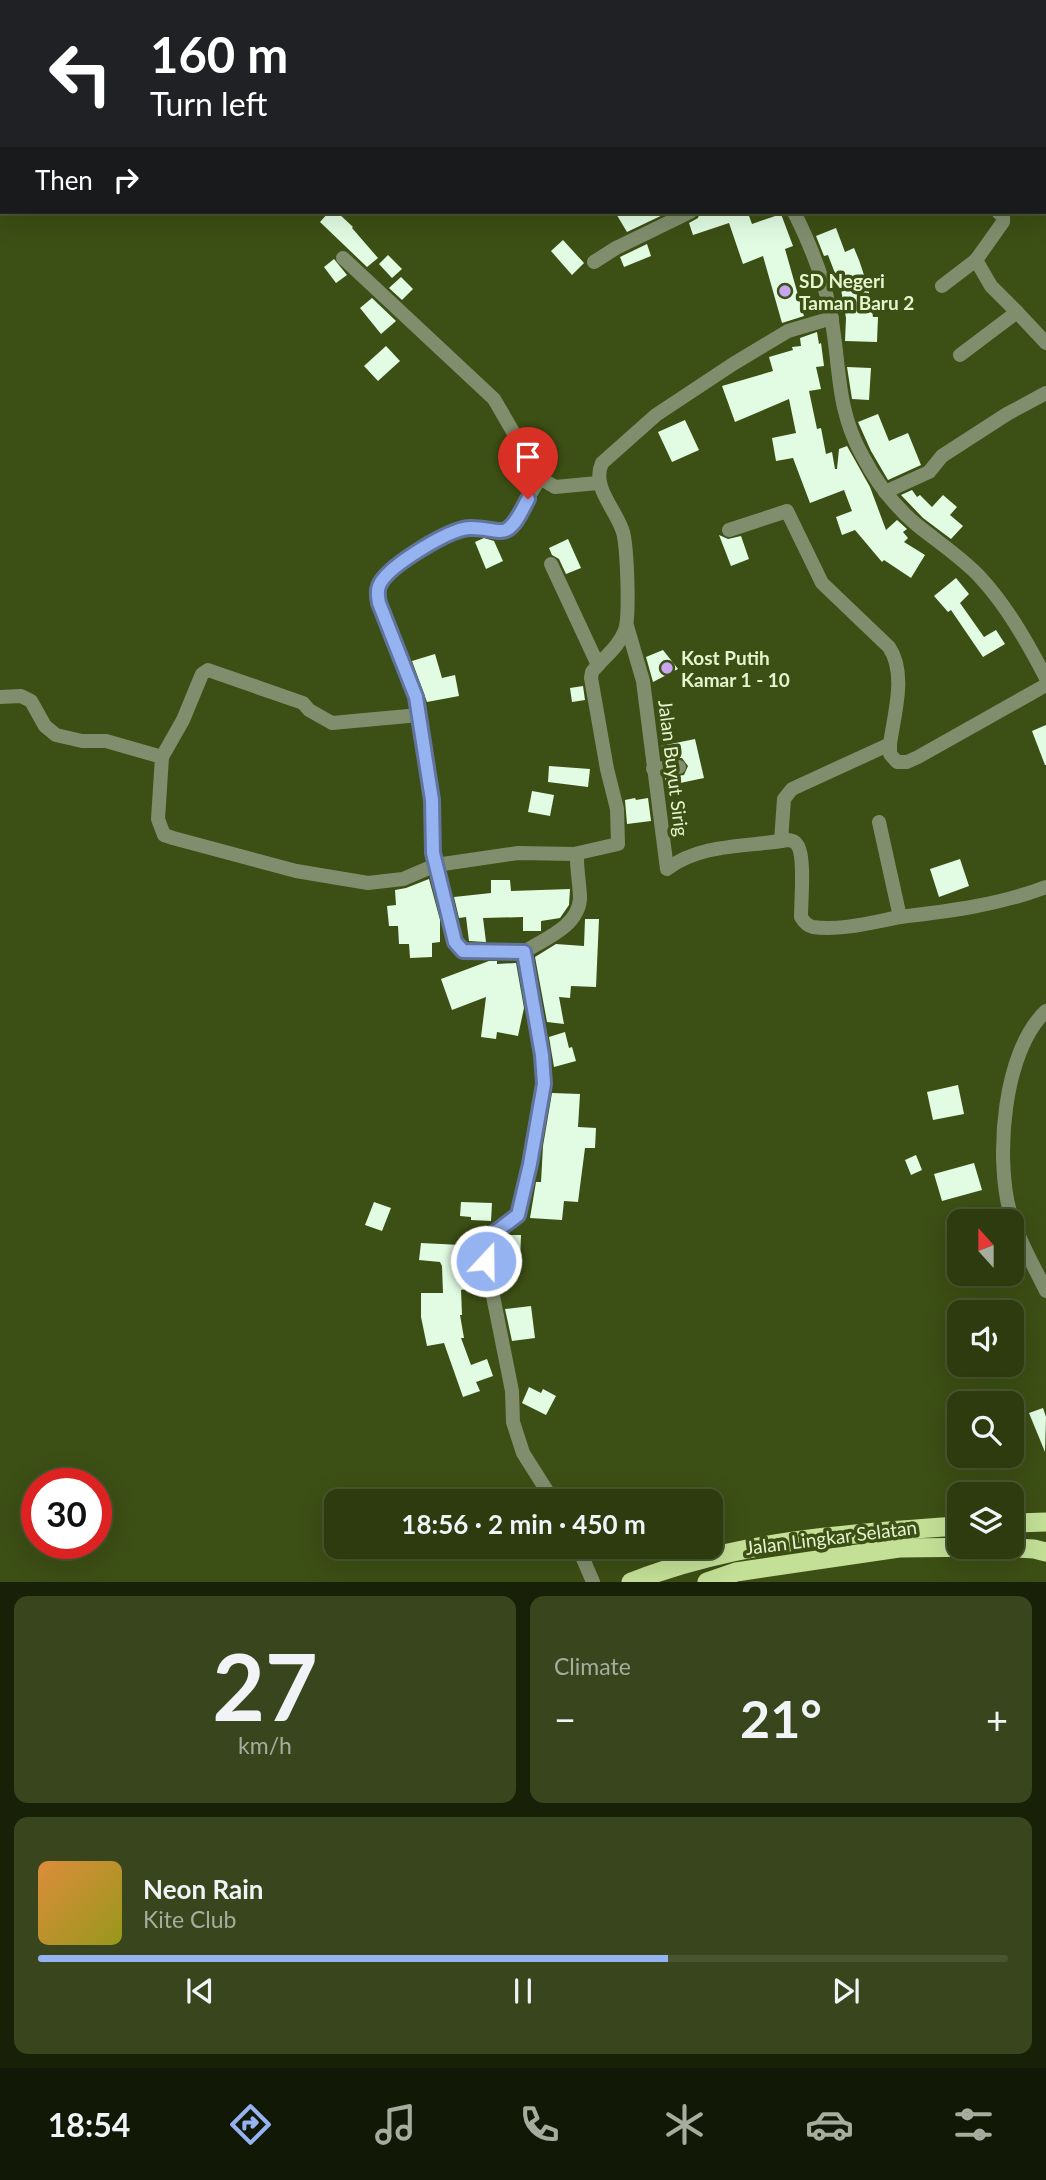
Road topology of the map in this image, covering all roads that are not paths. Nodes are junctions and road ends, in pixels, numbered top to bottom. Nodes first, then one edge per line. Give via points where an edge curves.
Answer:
1 (686, 214) edge
2 (795, 214) edge
3 (1000, 214) edge
4 (343, 258) dead end
5 (976, 260) junction
6 (594, 262) dead end
7 (942, 286) dead end
8 (1017, 312) junction
9 (832, 318) junction
10 (1046, 343) edge
11 (960, 355) dead end
12 (1046, 393) edge
13 (540, 478) junction
14 (598, 483) junction
15 (886, 492) junction
16 (729, 530) dead end
17 (551, 564) dead end
18 (627, 626) junction
19 (598, 665) junction
20 (1046, 678) edge
21 (1046, 685) edge
22 (0, 697) edge
23 (419, 715) junction
24 (890, 744) junction
25 (162, 757) junction
26 (679, 767) dead end
27 (653, 769) junction
28 (879, 822) dead end
29 (781, 841) junction
30 (574, 854) junction
31 (436, 864) junction
32 (1046, 887) edge
33 (900, 917) junction
34 (524, 952) junction
35 (1046, 1011) edge
36 (1046, 1291) edge
37 (546, 1489) edge
38 (1046, 1522) edge
39 (1024, 1523) edge
40 (947, 1527) edge
41 (1046, 1552) edge
42 (583, 1559) edge
43 (593, 1581) edge
44 (631, 1581) edge
45 (707, 1581) edge

1 - 6 street
2 - 9 street via 813,253
3 - 5 street via 1003,222
4 - 13 street via 494,399
5 - 7 street
5 - 8 street via 984,277
8 - 10 street
8 - 11 street
9 - 14 street via 774,338 680,397 602,463
9 - 15 street via 841,399 855,441
12 - 15 street via 943,456 929,472
13 - 14 street via 555,488
13 - 23 street via 509,529 500,533 481,527 463,529 412,554 379,585 379,603
14 - 18 street, Jalan Buyut Sirig via 623,533
15 - 20 street via 905,514 978,575 1012,619
16 - 24 street via 784,511 789,514 822,583 895,656 899,672
17 - 19 street
18 - 19 street
18 - 27 street, Jalan Buyut Sirig via 643,681
19 - 30 street via 591,678 617,809 618,844
21 - 24 street via 907,762 892,759
22 - 25 street via 21,696 31,701 45,726 56,735 106,741
23 - 25 street via 332,723 303,703 208,670
23 - 31 street
24 - 29 street via 792,789 785,800
25 - 31 street via 158,819 164,835 296,871 368,883 403,879
26 - 27 street
27 - 29 street, Jalan Buyut Sirig via 667,869 710,850
28 - 33 street
29 - 33 street via 799,846 801,917 811,927
30 - 31 street via 517,853
30 - 34 street via 580,897 575,916
31 - 34 street via 459,948
32 - 33 street via 979,906
34 - 37 street via 544,1084 518,1215 493,1234 486,1261 512,1391 513,1422 523,1453
35 - 36 street via 1025,1037 1017,1059 1002,1172 1011,1216
38 - 39 highway
40 - 44 highway, Jalan Lingkar Selatan via 750,1546
41 - 45 highway, Jalan Lingkar Selatan via 995,1547 899,1548 736,1572
42 - 43 street

